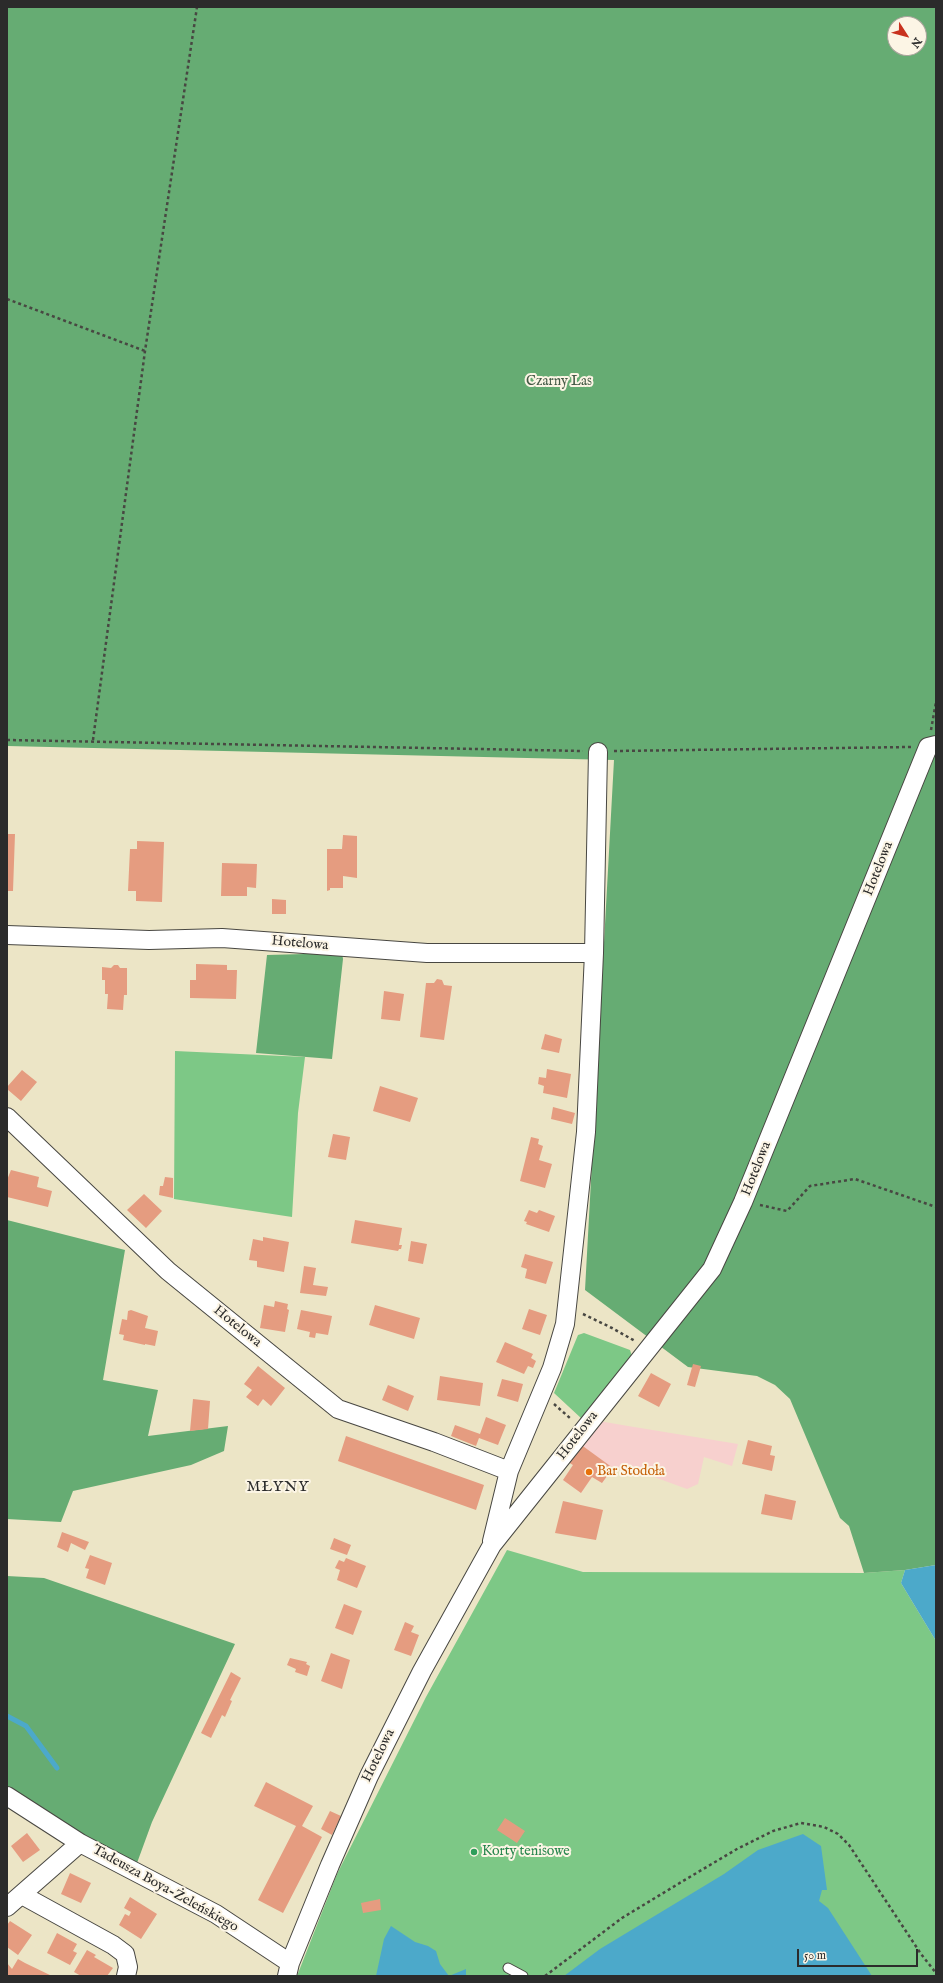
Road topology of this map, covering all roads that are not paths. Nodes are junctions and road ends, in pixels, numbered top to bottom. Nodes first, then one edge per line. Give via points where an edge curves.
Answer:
1 (932, 746) edge
2 (598, 752) road end
3 (7, 935) edge
4 (594, 953) junction
5 (7, 1117) edge
6 (509, 1471) junction
7 (492, 1545) junction
8 (7, 1796) edge
9 (80, 1843) junction
10 (22, 1895) junction
11 (7, 1907) edge
12 (508, 1968) dead end
13 (288, 1969) edge
14 (126, 1976) edge
15 (523, 1976) edge

1 - 7 street, Hotelowa via 743,1202 712,1268
2 - 4 street, Hotelowa
3 - 4 street, Hotelowa via 149,940 222,938 427,953
4 - 6 street, Hotelowa via 586,1132 568,1307 561,1342
5 - 6 street, Hotelowa via 168,1271 338,1409
6 - 7 street, Hotelowa
7 - 13 street, Hotelowa via 422,1670 369,1776
8 - 9 street, Tadeusza Boya-Żeleńskiego
9 - 10 street, Tadeusza Boya-Żeleńskiego
9 - 13 street, Tadeusza Boya-Żeleńskiego via 216,1914
10 - 11 street, Tadeusza Boya-Żeleńskiego
10 - 14 street via 125,1954 128,1967
12 - 15 lane

